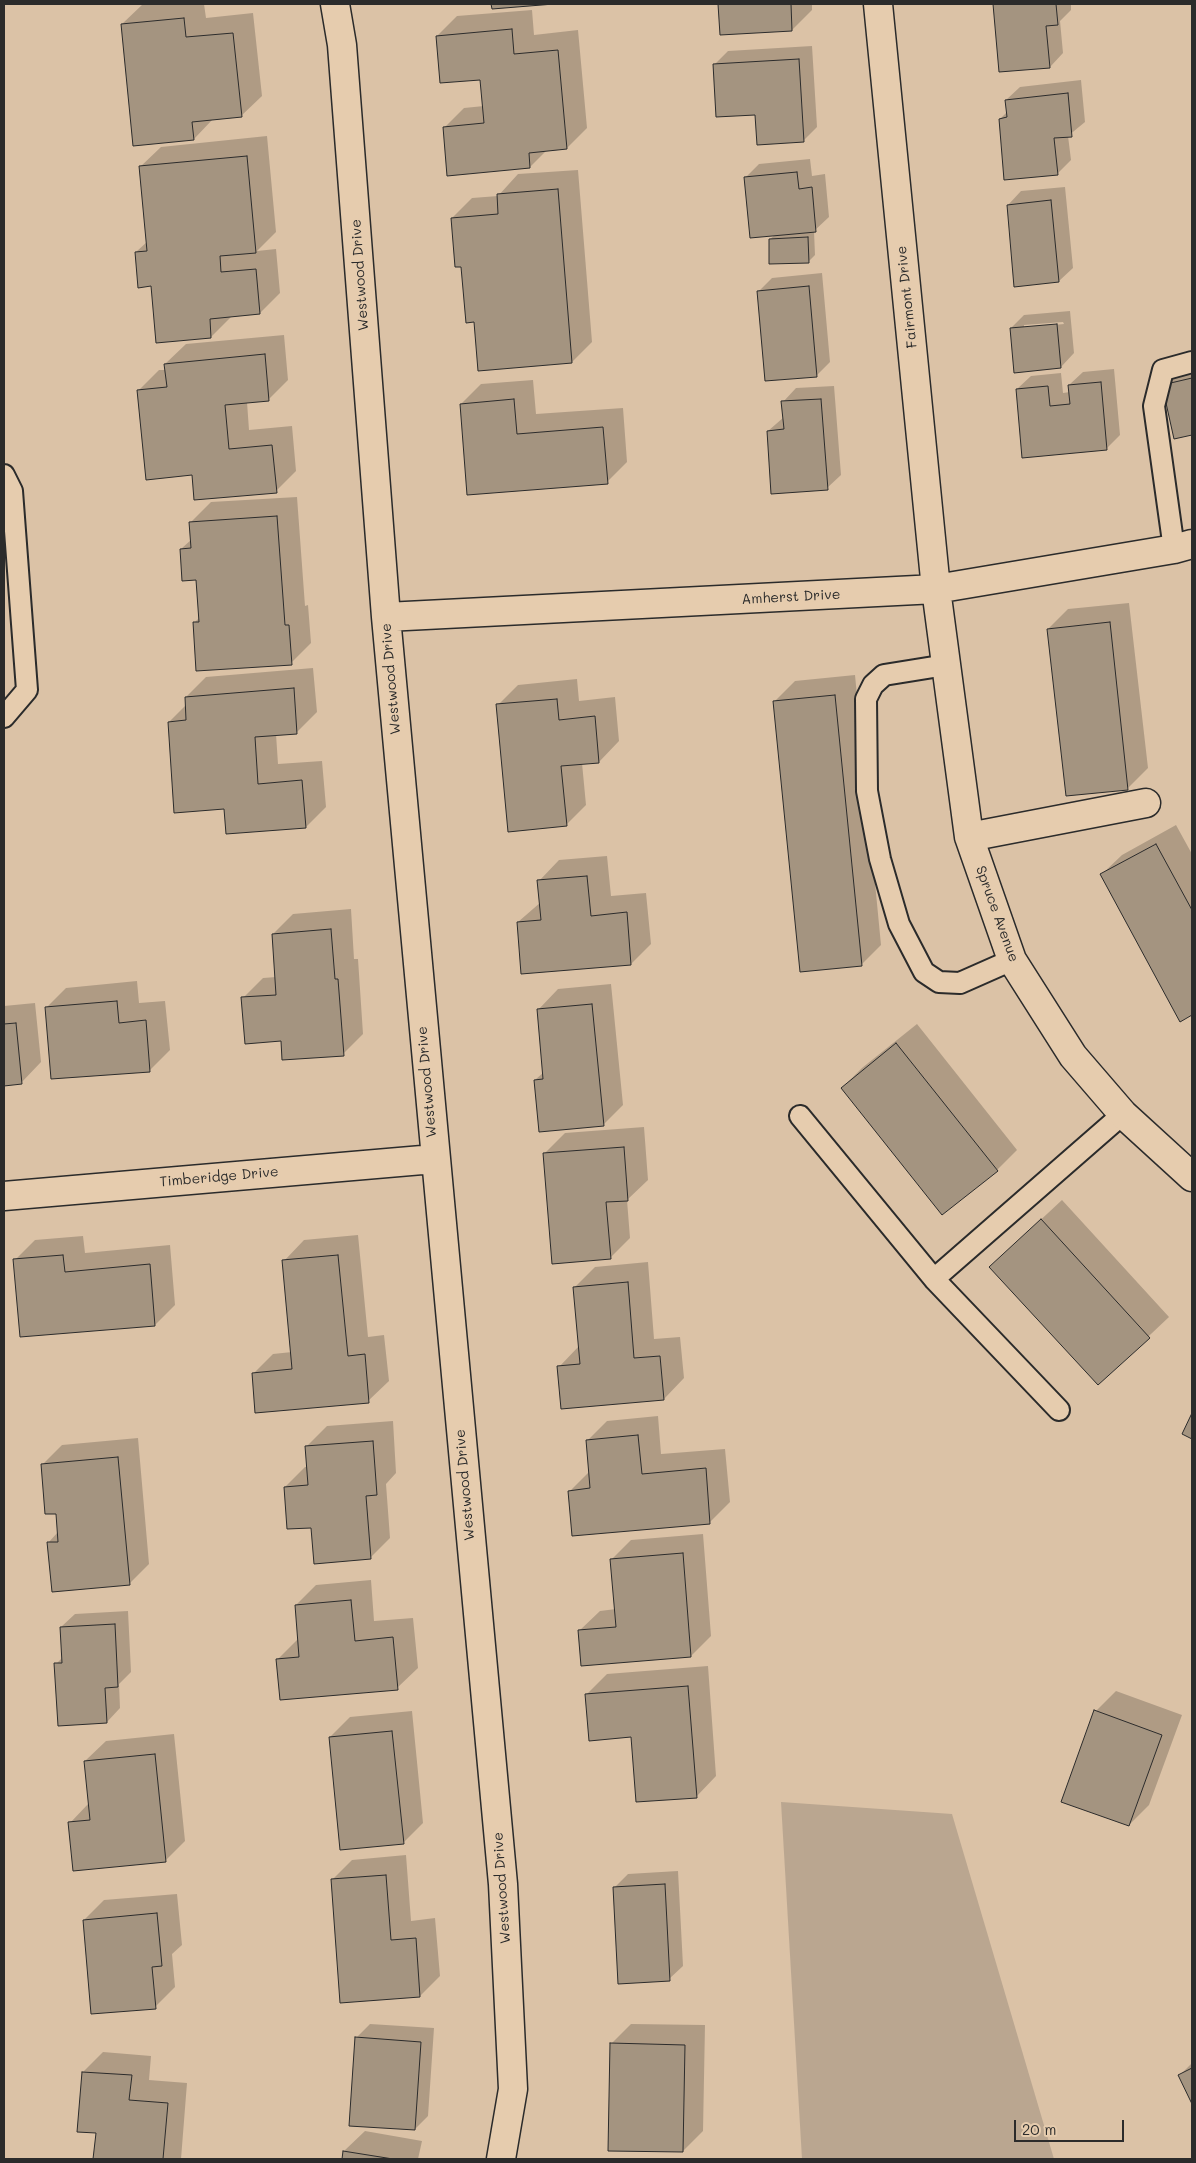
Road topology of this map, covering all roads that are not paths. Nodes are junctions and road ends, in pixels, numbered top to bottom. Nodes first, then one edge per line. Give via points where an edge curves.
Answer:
1 (335, 4) edge
2 (878, 4) edge
3 (1192, 362) edge
4 (4, 475) edge
5 (1183, 547) edge
6 (936, 590) junction
7 (386, 617) junction
8 (946, 666) junction
9 (4, 717) edge
10 (1146, 802) dead end
11 (969, 837) junction
12 (1012, 960) junction
13 (1123, 1114) junction
14 (800, 1116) dead end
15 (434, 1159) junction
16 (1192, 1177) edge
17 (4, 1196) edge
18 (934, 1279) junction
19 (1059, 1410) dead end
20 (501, 2159) edge

1 - 7 street, Westwood Drive via 342,45
2 - 6 street, Fairmont Drive
3 - 5 lane via 1163,370 1154,406
4 - 9 lane via 12,491 27,690
5 - 6 street, Amherst Drive
6 - 7 street, Amherst Drive
6 - 8 street, Spruce Avenue
7 - 15 street, Westwood Drive
8 - 11 street, Spruce Avenue
8 - 12 lane via 884,675 873,685 866,699 868,791 880,859 899,924 924,972 939,982 960,982
10 - 11 street
11 - 12 street, Spruce Avenue
12 - 13 street, Spruce Avenue via 1073,1056
13 - 16 street, Spruce Avenue
13 - 18 lane
14 - 18 lane
15 - 17 street, Timberidge Drive
15 - 20 street, Westwood Drive via 503,1884 513,2089
18 - 19 lane

